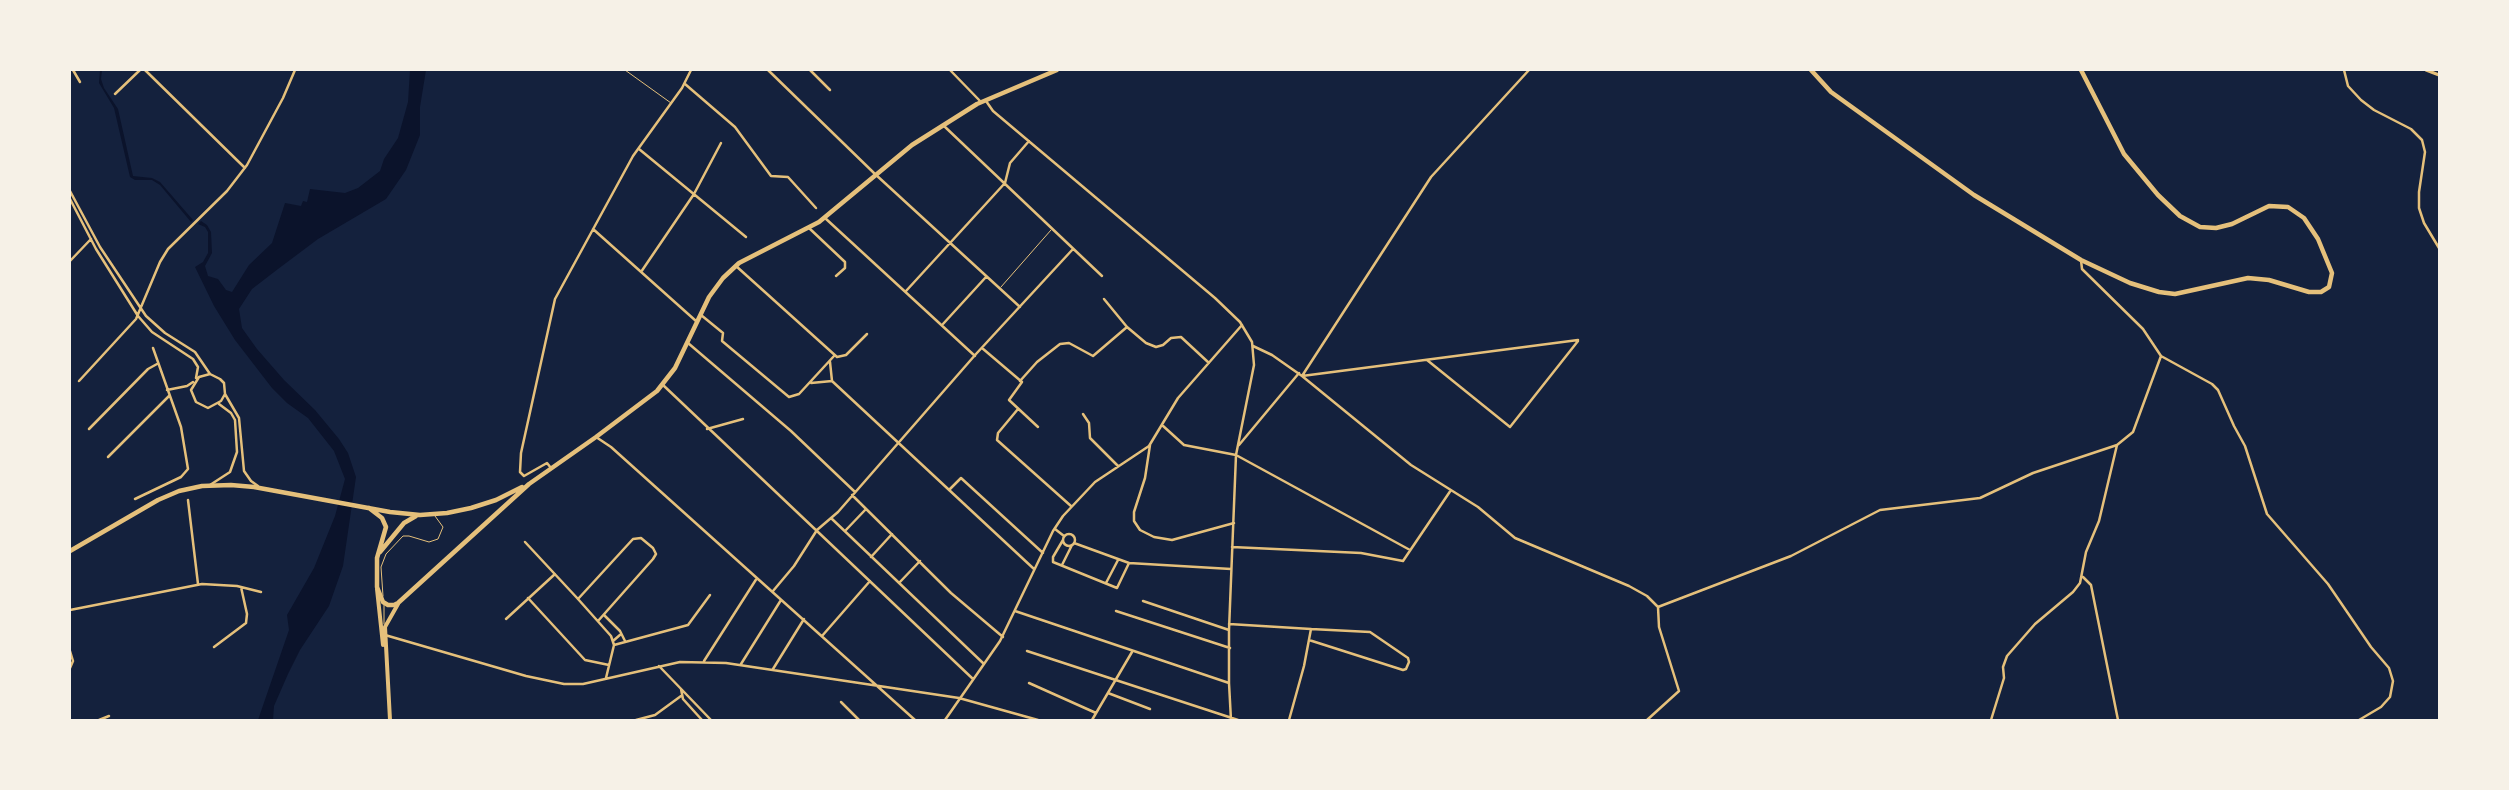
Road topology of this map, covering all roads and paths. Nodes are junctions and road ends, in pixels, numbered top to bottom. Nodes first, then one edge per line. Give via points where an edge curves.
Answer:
1 (73, 70) edge
2 (140, 70) edge
3 (145, 70) edge
4 (294, 70) edge
5 (625, 70) edge
6 (691, 70) edge
7 (768, 70) edge
8 (810, 70) edge
9 (950, 70) edge
10 (1057, 70) edge
11 (1529, 70) edge
12 (1811, 70) edge
13 (2081, 70) edge
14 (2344, 70) edge
15 (2426, 70) edge
16 (2439, 76) edge
17 (80, 82) dead end
18 (685, 84) junction
19 (830, 90) dead end
20 (115, 94) dead end
21 (983, 100) junction
22 (671, 104) junction
23 (943, 125) junction
24 (1029, 141) junction
25 (721, 143) dead end
26 (638, 149) junction
27 (245, 168) junction
28 (875, 174) junction
29 (1005, 183) junction
30 (70, 191) edge
31 (694, 194) junction
32 (71, 202) edge
33 (816, 208) dead end
34 (825, 218) junction
35 (809, 228) junction
36 (593, 229) junction
37 (1052, 230) junction
38 (746, 237) dead end
39 (91, 239) junction
40 (950, 244) junction
41 (2439, 248) edge
42 (1073, 249) junction
43 (2081, 260) junction
44 (70, 261) edge
45 (735, 265) junction
46 (641, 272) junction
47 (836, 276) dead end
48 (986, 276) junction
49 (1102, 276) dead end
50 (999, 288) junction
51 (906, 291) junction
52 (1104, 299) dead end
53 (1020, 307) junction
54 (141, 310) junction
55 (700, 314) junction
56 (138, 316) junction
57 (696, 321) junction
58 (943, 324) junction
59 (1242, 325) junction
60 (1127, 327) junction
61 (867, 334) dead end
62 (688, 343) junction
63 (1254, 346) junction
64 (153, 348) dead end
65 (982, 348) junction
66 (834, 356) junction
67 (975, 356) junction
68 (2161, 356) junction
69 (1427, 360) junction
70 (830, 362) junction
71 (1209, 363) junction
72 (157, 364) junction
73 (210, 374) junction
74 (1301, 374) junction
75 (195, 380) junction
76 (79, 381) dead end
77 (832, 381) junction
78 (1021, 381) junction
79 (809, 383) junction
80 (663, 385) junction
81 (184, 387) junction
82 (166, 390) junction
83 (191, 393) junction
84 (225, 394) junction
85 (169, 396) junction
86 (219, 404) junction
87 (1018, 409) junction
88 (1083, 414) dead end
89 (743, 419) dead end
90 (1162, 425) junction
91 (1038, 427) dead end
92 (89, 429) dead end
93 (708, 429) junction
94 (596, 438) junction
95 (900, 443) junction
96 (1150, 445) junction
97 (2117, 445) junction
98 (1238, 446) junction
99 (1236, 455) junction
100 (108, 457) dead end
101 (1119, 467) junction
102 (551, 468) junction
103 (529, 484) junction
104 (209, 485) junction
105 (261, 488) junction
106 (1452, 490) junction
107 (949, 491) junction
108 (855, 492) junction
109 (852, 495) junction
110 (135, 499) dead end
111 (188, 500) dead end
112 (496, 500) junction
113 (1071, 506) junction
114 (369, 508) junction
115 (866, 508) junction
116 (500, 509) junction
117 (390, 512) junction
118 (433, 514) junction
119 (420, 515) junction
120 (831, 518) junction
121 (384, 522) junction
122 (1234, 522) junction
123 (1055, 529) junction
124 (817, 530) junction
125 (845, 531) junction
126 (892, 534) junction
127 (1064, 538) junction
128 (525, 542) dead end
129 (1073, 544) junction
130 (1232, 547) junction
131 (1410, 550) junction
132 (70, 551) edge
133 (1043, 553) junction
134 (872, 557) junction
135 (377, 558) junction
136 (1118, 560) junction
137 (920, 561) junction
138 (1129, 562) junction
139 (1062, 565) junction
140 (1232, 569) junction
141 (1035, 570) junction
142 (555, 574) junction
143 (2083, 577) junction
144 (757, 578) junction
145 (870, 580) junction
146 (899, 583) junction
147 (1106, 583) junction
148 (198, 584) junction
149 (241, 587) junction
150 (377, 587) junction
151 (773, 591) junction
152 (261, 592) dead end
153 (710, 595) dead end
154 (528, 598) junction
155 (578, 598) junction
156 (781, 599) junction
157 (1143, 601) dead end
158 (384, 602) junction
159 (398, 604) junction
160 (1658, 607) junction
161 (70, 610) edge
162 (1015, 611) junction
163 (1116, 611) dead end
164 (603, 615) junction
165 (506, 619) dead end
166 (804, 619) junction
167 (598, 621) junction
168 (1229, 624) junction
169 (385, 627) junction
170 (1311, 629) junction
171 (1229, 630) junction
172 (622, 634) junction
173 (385, 635) junction
174 (822, 636) junction
175 (1003, 637) junction
176 (1309, 640) junction
177 (625, 641) junction
178 (613, 643) junction
179 (214, 648) dead end
180 (1230, 648) junction
181 (70, 651) edge
182 (1027, 651) dead end
183 (1133, 652) junction
184 (385, 654) junction
185 (704, 661) junction
186 (741, 664) junction
187 (984, 664) junction
188 (609, 665) junction
189 (659, 666) junction
190 (70, 668) edge
191 (772, 669) junction
192 (606, 678) junction
193 (973, 679) junction
194 (1117, 680) junction
195 (1029, 683) dead end
196 (1229, 683) junction
197 (877, 686) junction
198 (681, 689) junction
199 (1108, 693) junction
200 (681, 696) junction
201 (959, 698) junction
202 (841, 702) dead end
203 (1150, 709) dead end
204 (1096, 714) junction
205 (109, 716) dead end
206 (1231, 719) edge
207 (99, 720) edge
208 (390, 720) edge
209 (636, 720) edge
210 (702, 720) edge
211 (711, 720) edge
212 (859, 720) edge
213 (915, 720) edge
214 (945, 720) edge
215 (1038, 720) edge
216 (1092, 720) edge
217 (1238, 720) edge
218 (1289, 720) edge
219 (1647, 720) edge
220 (1991, 720) edge
221 (2118, 720) edge
222 (2359, 720) edge

1 - 17 street
2 - 20 street
3 - 27 street
4 - 27 street via 283,98
5 - 22 lane
6 - 18 street
7 - 28 street
8 - 19 street
9 - 21 street
10 - 21 main road
11 - 74 street via 1420,192
12 - 43 main road via 1831,92 1949,177
13 - 43 main road via 2124,154 2180,216 2200,227 2216,228 2269,206 2288,207 2302,216 2315,234 2328,262 2332,281 2329,288 2318,292 2248,278 2170,294 2130,283
14 - 41 street via 2348,86 2361,100 2411,129 2423,142 2425,152 2418,206 2424,224
15 - 16 street
18 - 22 street
18 - 33 street via 735,127 770,176 788,177
21 - 23 main road
21 - 24 street
22 - 26 street
23 - 28 main road
23 - 29 street
24 - 29 street via 1011,161
24 - 59 street via 1215,298
25 - 31 street
26 - 31 street
26 - 36 street
27 - 54 street via 166,252
28 - 34 main road
28 - 40 street
29 - 37 street
29 - 40 street
30 - 54 street via 100,247
31 - 38 street
31 - 46 street
32 - 39 street
34 - 35 main road
34 - 51 street
35 - 45 main road
35 - 47 street via 845,262 845,268
36 - 46 street
36 - 102 street via 555,299 521,453 520,472 523,476 547,463
37 - 42 street
37 - 50 lane
39 - 44 street
39 - 56 street
40 - 48 street
40 - 51 street
42 - 49 street
42 - 53 street
43 - 68 street via 2082,269 2143,330
45 - 55 main road via 714,290
45 - 66 street
46 - 57 street
48 - 50 street
48 - 58 street
50 - 53 street
51 - 58 street
52 - 60 street
53 - 65 street
54 - 56 street
54 - 73 street via 160,329 196,352
55 - 57 main road
55 - 79 street via 723,333 722,341 788,397 792,398
56 - 75 street via 152,332 193,359 198,368
56 - 76 street
57 - 62 main road
58 - 67 street
59 - 63 street
59 - 71 street
60 - 71 street via 1156,347 1171,338 1181,337
60 - 78 street via 1093,356 1069,343 1062,343 1037,362
61 - 66 street via 844,357
62 - 80 main road
62 - 108 street via 791,431
63 - 74 street
63 - 98 street via 1254,365
64 - 72 street
65 - 67 street
65 - 78 street
66 - 70 street
67 - 95 street
68 - 97 street via 2133,432
68 - 222 street via 2212,384 2221,393 2246,446 2267,514 2333,591 2389,668 2393,683 2389,699
69 - 69 street via 1510,427 1578,340
69 - 74 street
70 - 77 street
70 - 79 street
71 - 90 street via 1178,398
72 - 82 street
72 - 92 street via 148,369
73 - 75 street
73 - 84 street via 220,379
74 - 98 street
74 - 106 street via 1411,465
75 - 81 street
75 - 83 street
77 - 79 street
77 - 95 street
78 - 87 street via 1008,399
80 - 93 street
80 - 94 main road
81 - 82 street
81 - 83 street
82 - 85 street
83 - 86 street via 203,407
84 - 86 street
84 - 105 street via 239,418 244,471
85 - 100 street
85 - 110 street via 181,427 188,469 181,477
86 - 104 street via 235,420 237,452 230,472
87 - 91 street
87 - 113 street via 998,432 996,439
88 - 101 street via 1089,423 1090,438
89 - 93 street
90 - 96 street
90 - 99 street via 1184,445
93 - 124 street
94 - 102 main road
94 - 144 street via 611,447
95 - 107 street
95 - 108 street
96 - 101 street
96 - 122 street via 1145,478 1134,512 1134,521 1140,530 1154,537 1172,540
97 - 143 street via 2098,524 2083,562
97 - 160 street via 2037,472 1978,499 1880,510 1791,556
98 - 99 street
99 - 122 street
99 - 131 street
101 - 113 street via 1095,482
102 - 103 main road
103 - 112 main road
103 - 116 main road
104 - 105 main road
104 - 132 main road via 166,496
105 - 114 main road
106 - 131 street
106 - 160 street via 1483,510 1520,541 1622,583
107 - 133 street via 960,478
107 - 141 street
108 - 109 street
109 - 115 street
109 - 120 street
111 - 148 street
112 - 116 main road
112 - 118 main road via 460,511
113 - 123 street
114 - 117 main road
114 - 121 main road
115 - 125 street
115 - 126 street
116 - 159 main road
117 - 119 main road
117 - 121 street
118 - 119 main road
118 - 158 lane via 442,526 438,539 429,542 403,536 383,558
119 - 135 main road via 404,523
120 - 124 street
120 - 125 street
121 - 135 main road via 386,533
122 - 130 street
123 - 127 street
123 - 133 street
124 - 145 street
124 - 151 street via 793,568
125 - 134 street
126 - 134 street
126 - 137 street
127 - 129 street via 1066,545
127 - 129 street via 1068,534 1074,536
127 - 139 street via 1052,559
128 - 142 street
129 - 136 street
129 - 139 street
130 - 131 street via 1361,553 1403,561
130 - 140 street
133 - 141 street
134 - 146 street
135 - 150 main road
136 - 138 street
136 - 147 street
137 - 146 street
137 - 175 street via 951,593
138 - 140 street
138 - 147 street via 1117,588
139 - 147 street
140 - 168 street
141 - 162 street
142 - 154 street
142 - 155 street
143 - 220 street via 2076,590 2044,615 2008,656
143 - 221 street via 2091,585
144 - 151 street
144 - 185 street
145 - 174 street
145 - 193 street
146 - 187 street
148 - 149 street
148 - 161 street
149 - 152 street
149 - 179 street via 246,623
150 - 158 main road
150 - 184 main road
151 - 156 street
153 - 177 street via 688,625
154 - 165 street
154 - 188 street via 585,660
155 - 164 street via 632,540 642,539 655,551 654,558
155 - 167 street
156 - 166 street
156 - 186 street
157 - 171 street
158 - 159 main road via 390,606
158 - 169 lane
159 - 169 main road
160 - 219 street via 1659,627 1679,692
162 - 175 street
162 - 183 street
163 - 180 street
164 - 167 street
164 - 172 street
166 - 174 street
166 - 191 street
167 - 178 street
168 - 170 street
168 - 171 street
169 - 173 main road
170 - 176 street
170 - 176 street via 1370,632 1408,658 1409,662 1402,670
171 - 180 street
172 - 177 street
172 - 178 street
173 - 184 main road
173 - 192 street via 534,678 574,685
174 - 197 street
175 - 187 street
176 - 218 street
177 - 178 street
178 - 188 street
180 - 196 street
181 - 190 street via 73,661
182 - 194 street
183 - 194 street
183 - 196 street
184 - 208 main road
185 - 186 street
185 - 189 street
186 - 191 street
187 - 193 street
188 - 192 street
189 - 192 street
189 - 198 street
191 - 197 street
193 - 201 street
194 - 199 street
194 - 206 street
195 - 204 street
196 - 206 street
197 - 201 street
197 - 213 street
198 - 200 street
198 - 211 street
199 - 203 street
199 - 204 street
200 - 209 street via 655,715
200 - 210 street
201 - 214 street
201 - 215 street
202 - 212 street
204 - 216 street
205 - 207 street
206 - 217 street

